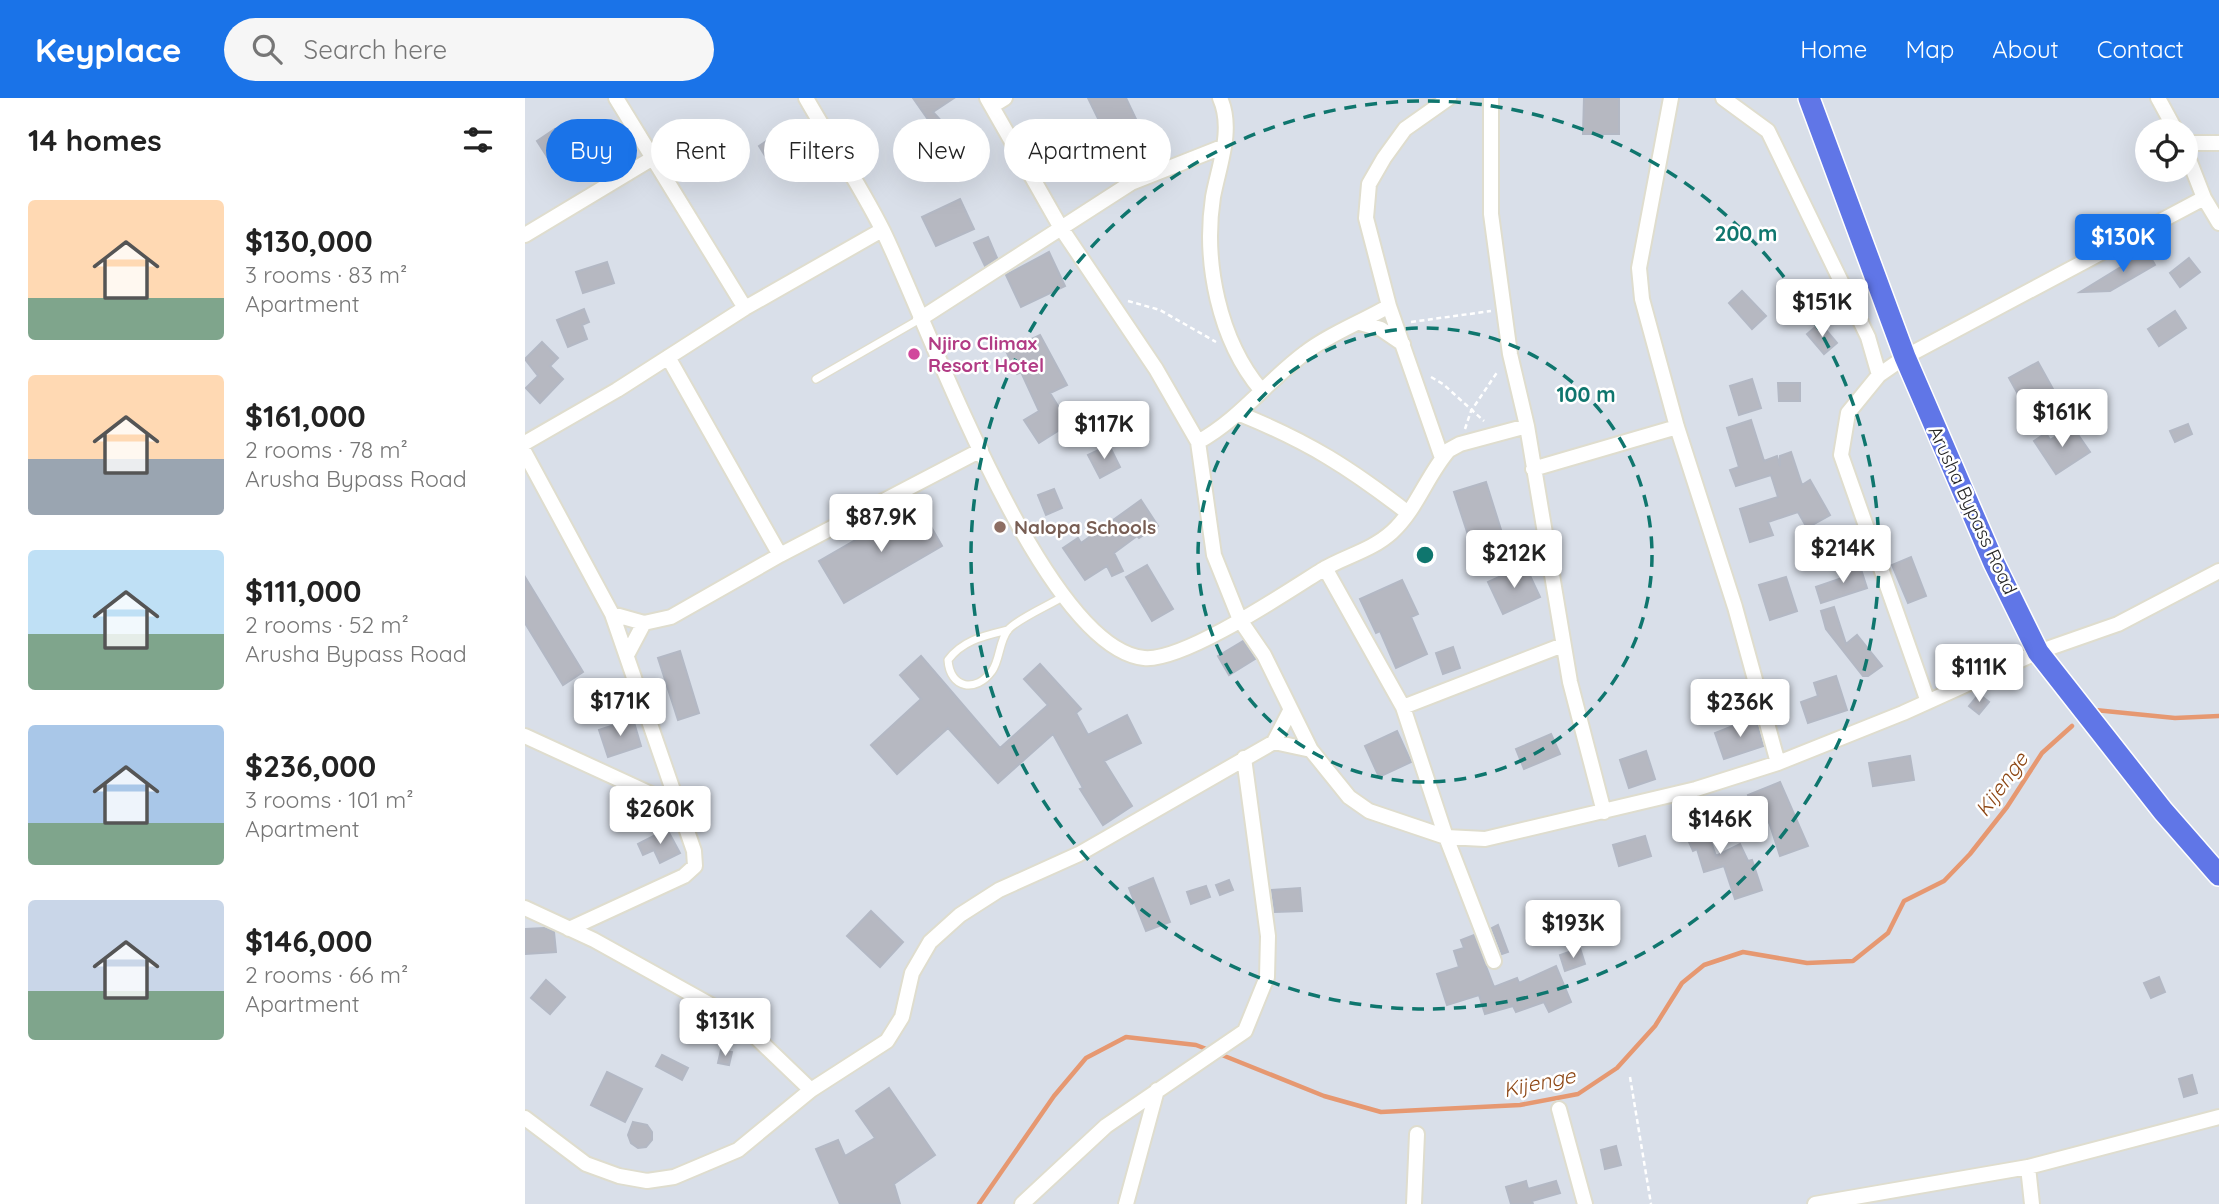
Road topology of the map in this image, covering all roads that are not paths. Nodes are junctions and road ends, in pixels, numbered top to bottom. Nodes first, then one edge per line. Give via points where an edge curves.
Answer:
1 (616, 98) edge
2 (806, 98) edge
3 (1005, 98) edge
4 (1220, 98) edge
5 (1448, 98) edge
6 (1490, 98) edge
7 (1671, 98) edge
8 (1723, 98) edge
9 (1809, 98) edge
10 (2158, 98) edge
11 (990, 102) edge
12 (2169, 119) edge
13 (2198, 143) edge
14 (2219, 144) edge
15 (1222, 147) junction
16 (651, 156) edge
17 (651, 160) edge
18 (667, 182) edge
19 (2198, 182) edge
20 (2204, 198) junction
21 (2219, 223) edge
22 (1061, 228) junction
23 (883, 230) junction
24 (525, 235) edge
25 (1389, 306) junction
26 (745, 308) junction
27 (921, 319) junction
28 (1360, 323) junction
29 (1403, 344) junction
30 (667, 357) junction
31 (1905, 357) junction
32 (1879, 375) junction
33 (816, 379) dead end
34 (1261, 390) junction
35 (1240, 414) junction
36 (1527, 426) junction
37 (1677, 427) junction
38 (1198, 442) junction
39 (525, 443) edge
40 (981, 450) junction
41 (525, 453) edge
42 (1442, 458) junction
43 (1533, 468) junction
44 (1408, 513) junction
45 (780, 555) junction
46 (1325, 568) junction
47 (2219, 571) edge
48 (1064, 596) junction
49 (612, 614) junction
50 (1240, 620) junction
51 (644, 623) junction
52 (1008, 630) junction
53 (1563, 645) junction
54 (2038, 652) junction
55 (627, 655) junction
56 (1928, 702) junction
57 (1403, 707) junction
58 (1290, 711) junction
59 (525, 736) edge
60 (1274, 743) junction
61 (1311, 750) junction
62 (1244, 758) junction
63 (1778, 763) junction
64 (677, 806) junction
65 (1604, 812) junction
66 (1446, 837) junction
67 (2219, 875) edge
68 (525, 908) edge
69 (569, 929) junction
70 (1494, 961) dead end
71 (811, 1090) junction
72 (1157, 1090) junction
73 (1559, 1109) dead end
74 (2219, 1117) edge
75 (525, 1118) edge
76 (1417, 1134) dead end
77 (2028, 1167) junction
78 (1854, 1201) edge
79 (1022, 1204) edge
80 (1126, 1204) edge
81 (1414, 1204) edge
82 (1585, 1204) edge
83 (1815, 1204) edge
84 (2032, 1204) edge

1 - 16 street
2 - 23 street
3 - 11 street
4 - 15 street via 1227,121
5 - 25 street via 1405,129 1369,184 1366,218
6 - 36 street via 1492,214 1510,354
7 - 37 street via 1639,268 1648,330
8 - 32 street via 1768,131 1868,337
9 - 31 main road, Arusha Bypass Road
10 - 12 street
11 - 22 street
13 - 14 street
15 - 22 street via 1131,183
15 - 34 street via 1209,231 1211,263 1237,355
17 - 24 street
18 - 26 street
19 - 20 street
20 - 21 street
20 - 31 street
22 - 27 street
22 - 38 street via 1156,369
23 - 26 street
23 - 27 street
25 - 28 street
25 - 29 street
26 - 30 street
27 - 33 lane
27 - 40 street
28 - 29 street via 1381,329
28 - 34 street via 1307,351
29 - 42 street
30 - 39 street
30 - 45 street
31 - 32 street
31 - 54 main road, Arusha Bypass Road
32 - 56 street via 1848,413 1841,455
34 - 35 street
35 - 38 street
35 - 44 street via 1298,437 1354,471
36 - 42 street via 1460,444
36 - 43 street
37 - 43 street
37 - 63 street via 1735,607
38 - 50 street via 1214,555
40 - 45 street
40 - 48 street via 1024,533
41 - 49 street
42 - 44 street
43 - 53 street
44 - 46 street via 1390,534 1360,554
45 - 51 street via 671,617
46 - 50 street
46 - 57 street
47 - 54 street via 2118,624
48 - 50 street via 1077,616 1110,646 1146,659 1165,656
48 - 52 lane
49 - 51 street
49 - 55 street
50 - 58 street via 1264,655
51 - 55 street
52 - 52 lane via 993,670 982,681 954,681 948,660 955,651 965,643
53 - 57 street
53 - 65 street
54 - 56 street
54 - 67 main road, Arusha Bypass Road
55 - 64 street
56 - 63 street
57 - 66 street
58 - 60 street
58 - 61 street
59 - 64 street
60 - 61 street
60 - 62 street
61 - 66 street via 1349,797 1369,811
62 - 71 street via 1079,854 999,890 960,915 930,942 912,973 902,1017 887,1041
62 - 72 street via 1268,936 1267,977 1245,1031
63 - 65 street
64 - 69 street via 694,850 695,866 684,876
65 - 66 street via 1485,839
66 - 70 street
68 - 69 street
69 - 71 street via 738,1020
71 - 75 street via 738,1150 684,1173 647,1181 586,1164
72 - 79 street via 1106,1126
72 - 80 street
73 - 82 street
74 - 77 street
76 - 81 street
77 - 78 street
77 - 84 street
78 - 83 street

